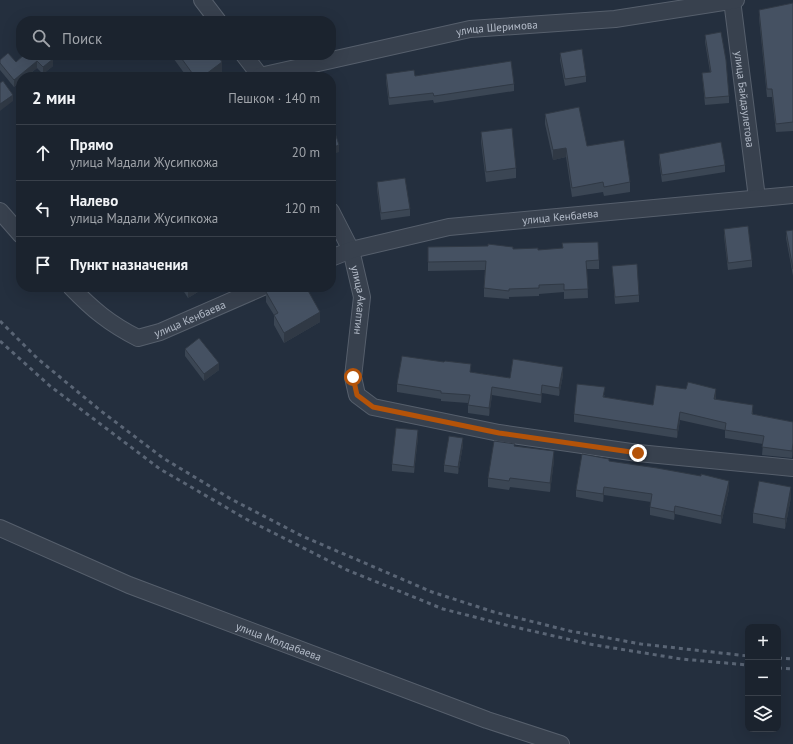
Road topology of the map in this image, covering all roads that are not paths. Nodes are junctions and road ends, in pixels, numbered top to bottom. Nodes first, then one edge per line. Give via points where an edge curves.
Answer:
1 (202, 0) edge
2 (733, 0) edge
3 (214, 16) edge
4 (248, 60) edge
5 (334, 60) edge
6 (336, 60) edge
7 (256, 72) edge
8 (282, 72) edge
9 (793, 195) edge
10 (757, 198) junction
11 (0, 211) edge
12 (336, 221) edge
13 (16, 229) edge
14 (351, 250) junction
15 (336, 256) edge
16 (76, 292) edge
17 (251, 292) edge
18 (793, 468) edge
19 (0, 528) edge
20 (561, 744) edge

1 - 3 street
2 - 6 street, улица Шеримова via 614,19 470,29
2 - 10 street, улица Байдаулетова
4 - 7 street
5 - 8 street, улица Шеримова
9 - 10 street, улица Кенбаева
10 - 14 street, улица Кенбаева via 449,227
11 - 13 street
12 - 14 street, улица Акаптин
14 - 15 street, улица Кенбаева
14 - 18 street, улица Акаптин via 362,296 353,377 357,395 373,407 499,433 638,453
16 - 17 street, улица Кенбаева via 117,328 138,338 160,332
19 - 20 street, улица Молдабаева via 129,586 487,720

